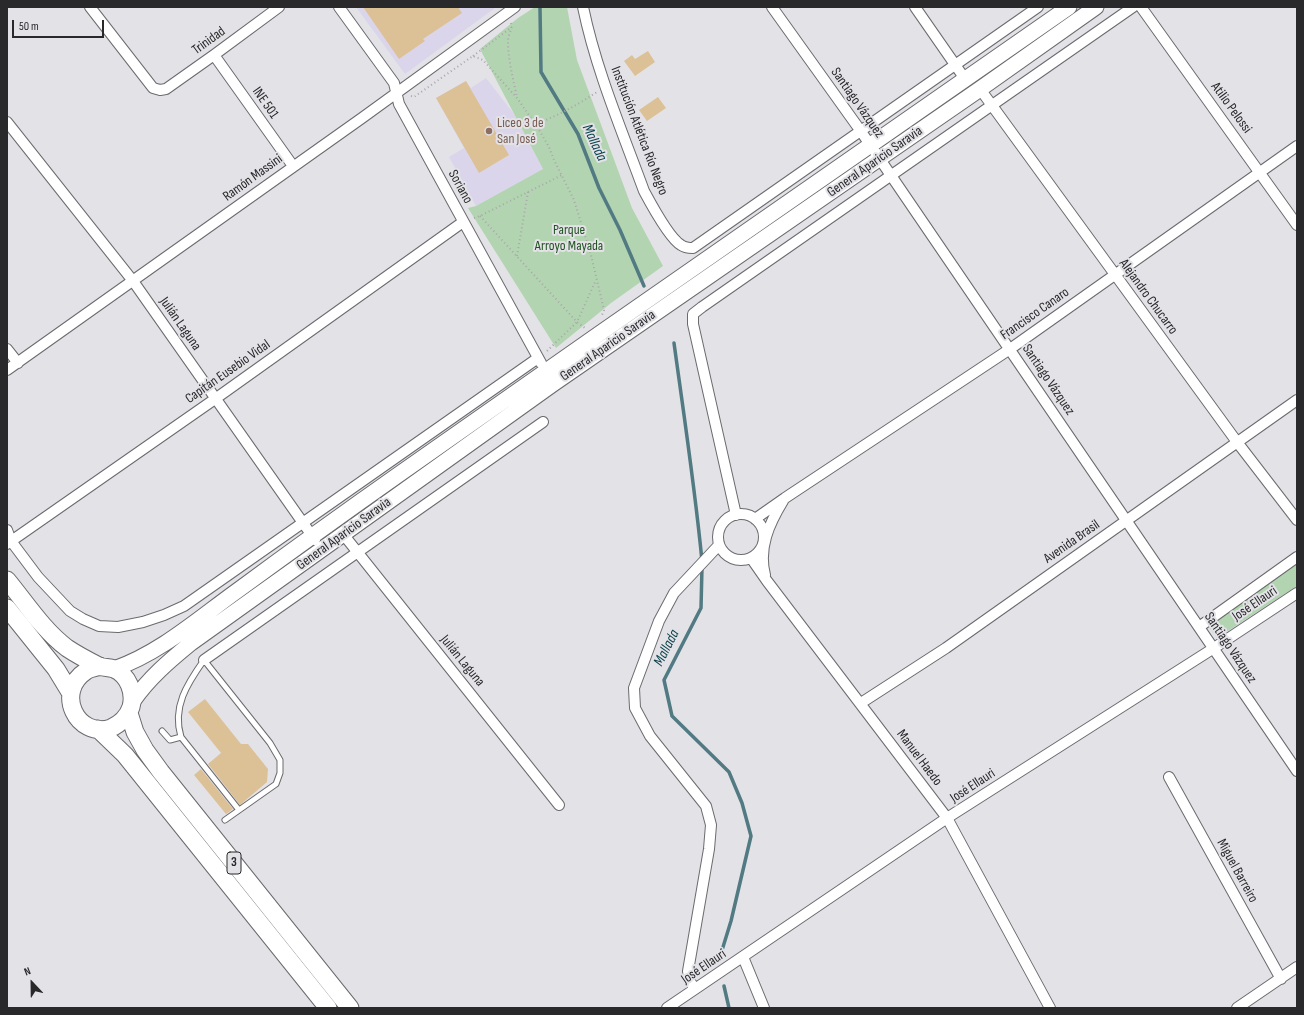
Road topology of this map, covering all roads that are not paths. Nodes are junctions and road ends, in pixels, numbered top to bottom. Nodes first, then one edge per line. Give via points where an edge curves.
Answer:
1 (90, 7) edge
2 (279, 7) edge
3 (339, 7) edge
4 (583, 7) edge
5 (772, 7) edge
6 (915, 7) edge
7 (1038, 7) edge
8 (1069, 7) edge
9 (1096, 7) edge
10 (1133, 7) edge
11 (1141, 7) edge
12 (512, 9) edge
13 (214, 55) junction
14 (955, 64) junction
15 (966, 79) junction
16 (980, 89) junction
17 (397, 93) junction
18 (992, 106) junction
19 (7, 122) edge
20 (860, 130) junction
21 (870, 146) junction
22 (1297, 146) edge
23 (879, 159) junction
24 (293, 166) junction
25 (1259, 172) junction
26 (891, 176) junction
27 (463, 222) junction
28 (1297, 225) edge
29 (1114, 275) junction
30 (133, 281) junction
31 (7, 349) edge
32 (1010, 349) junction
33 (18, 362) junction
34 (542, 365) junction
35 (7, 370) edge
36 (553, 384) junction
37 (215, 399) junction
38 (1297, 400) edge
39 (543, 422) dead end
40 (1237, 442) junction
41 (785, 498) junction
42 (736, 515) junction
43 (755, 519) junction
44 (1127, 520) junction
45 (1297, 520) edge
46 (303, 523) junction
47 (7, 530) edge
48 (343, 534) junction
49 (312, 536) junction
50 (9, 542) edge
51 (764, 543) junction
52 (719, 545) junction
53 (322, 549) junction
54 (357, 551) junction
55 (709, 554) junction
56 (726, 555) junction
57 (1297, 557) edge
58 (751, 558) junction
59 (7, 580) edge
60 (767, 581) junction
61 (1297, 593) edge
62 (7, 608) edge
63 (1199, 627) junction
64 (1214, 648) junction
65 (204, 660) junction
66 (107, 668) junction
67 (70, 692) junction
68 (861, 703) junction
69 (131, 707) junction
70 (98, 729) junction
71 (162, 731) dead end
72 (182, 737) junction
73 (1296, 768) edge
74 (1169, 776) dead end
75 (559, 804) dead end
76 (239, 810) junction
77 (947, 818) junction
78 (225, 820) dead end
79 (743, 957) junction
80 (1297, 967) edge
81 (1281, 978) junction
82 (695, 989) junction
83 (328, 1008) edge
84 (350, 1008) edge
85 (667, 1008) edge
86 (764, 1008) edge
87 (1050, 1008) edge
88 (1237, 1008) edge

1 - 13 street, Trinidad via 153,88 166,89
2 - 13 street, Trinidad
3 - 17 street, Soriano via 394,83
4 - 20 street, Institución Atlética Río Negro via 606,85 644,191 676,242 683,246 693,248
5 - 20 street, Santiago Vázquez
6 - 14 street
7 - 14 street
8 - 15 main road, General Aparicio Saravia
9 - 16 main road, General Aparicio Saravia
10 - 18 street, General Aparicio Saravia
11 - 25 street, Atilio Pelossi
12 - 17 street, Ramón Massini
13 - 24 street, INE 501
14 - 15 street
14 - 20 street
15 - 21 main road, General Aparicio Saravia
16 - 18 street, Alejandro Chucarro
16 - 23 main road, General Aparicio Saravia
17 - 24 street, Ramón Massini
17 - 27 street, Soriano via 399,104
18 - 26 street, General Aparicio Saravia
18 - 29 street, Alejandro Chucarro
19 - 30 street, Julián Laguna
20 - 21 street, Santiago Vázquez
21 - 23 street, Santiago Vázquez
21 - 34 main road, General Aparicio Saravia
22 - 25 street, Francisco Canaro
23 - 26 street, Santiago Vázquez
23 - 36 main road, General Aparicio Saravia
24 - 30 street, Ramón Massini
25 - 28 street, Atilio Pelossi
25 - 29 street, Francisco Canaro
26 - 32 street, Santiago Vázquez
26 - 42 street, General Aparicio Saravia via 693,314 693,324
27 - 34 street, Soriano
27 - 37 street, Capitán Eusebio Vidal
29 - 32 street, Francisco Canaro
29 - 40 street, Alejandro Chucarro
30 - 33 street, Ramón Massini
30 - 37 street, Julián Laguna
31 - 33 street
32 - 41 street, Francisco Canaro
32 - 44 street, Santiago Vázquez
33 - 35 street, Ramón Massini
34 - 36 street, Soriano
34 - 46 street, General Aparicio Saravia
34 - 49 main road, General Aparicio Saravia
36 - 48 main road, General Aparicio Saravia
37 - 46 street, Julián Laguna
37 - 50 street, Capitán Eusebio Vidal
38 - 40 street, Avenida Brasil
39 - 54 street, General Aparicio Saravia
40 - 44 street, Avenida Brasil
40 - 45 street, Alejandro Chucarro
41 - 43 street, Francisco Canaro
41 - 51 street
42 - 43 street via 743,514
42 - 52 street via 721,526 718,532
43 - 51 street via 762,530
44 - 63 street, Santiago Vázquez
44 - 68 street, Avenida Brasil via 946,648
46 - 49 street, Julián Laguna
46 - 50 street, General Aparicio Saravia via 184,606 143,622 118,627 99,626 70,611
47 - 50 street, General Aparicio Saravia
48 - 53 main road, General Aparicio Saravia
48 - 54 street, Julián Laguna
49 - 53 street, Julián Laguna
49 - 66 main road, General Aparicio Saravia via 145,656 132,663
51 - 58 street
51 - 60 street via 763,565
52 - 55 street
52 - 56 street
53 - 69 main road, General Aparicio Saravia via 181,651 144,686
54 - 65 street, General Aparicio Saravia
54 - 75 street, Julián Laguna
55 - 56 street
55 - 82 street via 674,593 659,621 634,688 635,708 650,736 706,806 711,825 688,971 689,980
56 - 58 street via 738,560
57 - 63 street, José Ellauri
58 - 60 street, Manuel Haedo
59 - 66 highway, 3 via 49,631 68,648
60 - 68 street, Manuel Haedo
61 - 64 street, José Ellauri
62 - 67 highway, 3 via 56,668
63 - 64 street, Santiago Vázquez
64 - 73 street, Santiago Vázquez
64 - 77 street, José Ellauri
65 - 72 lane via 188,684 179,706 179,729
65 - 76 lane via 280,760 280,773 276,784
66 - 67 highway via 87,670 76,679
66 - 69 highway, 3 via 125,677 131,688
67 - 70 highway, 3 via 71,705 76,716 86,725
68 - 77 street, Manuel Haedo
69 - 70 highway via 121,722 110,728
69 - 84 highway, 3 via 135,732 161,772
70 - 83 highway, 3 via 125,755
71 - 72 lane via 170,740
72 - 76 lane
74 - 81 street, Miguel Barreiro
76 - 78 lane
77 - 79 street, José Ellauri
77 - 87 street, Manuel Haedo
79 - 82 street, José Ellauri
79 - 86 street
80 - 81 street
81 - 88 street
82 - 85 street, José Ellauri

